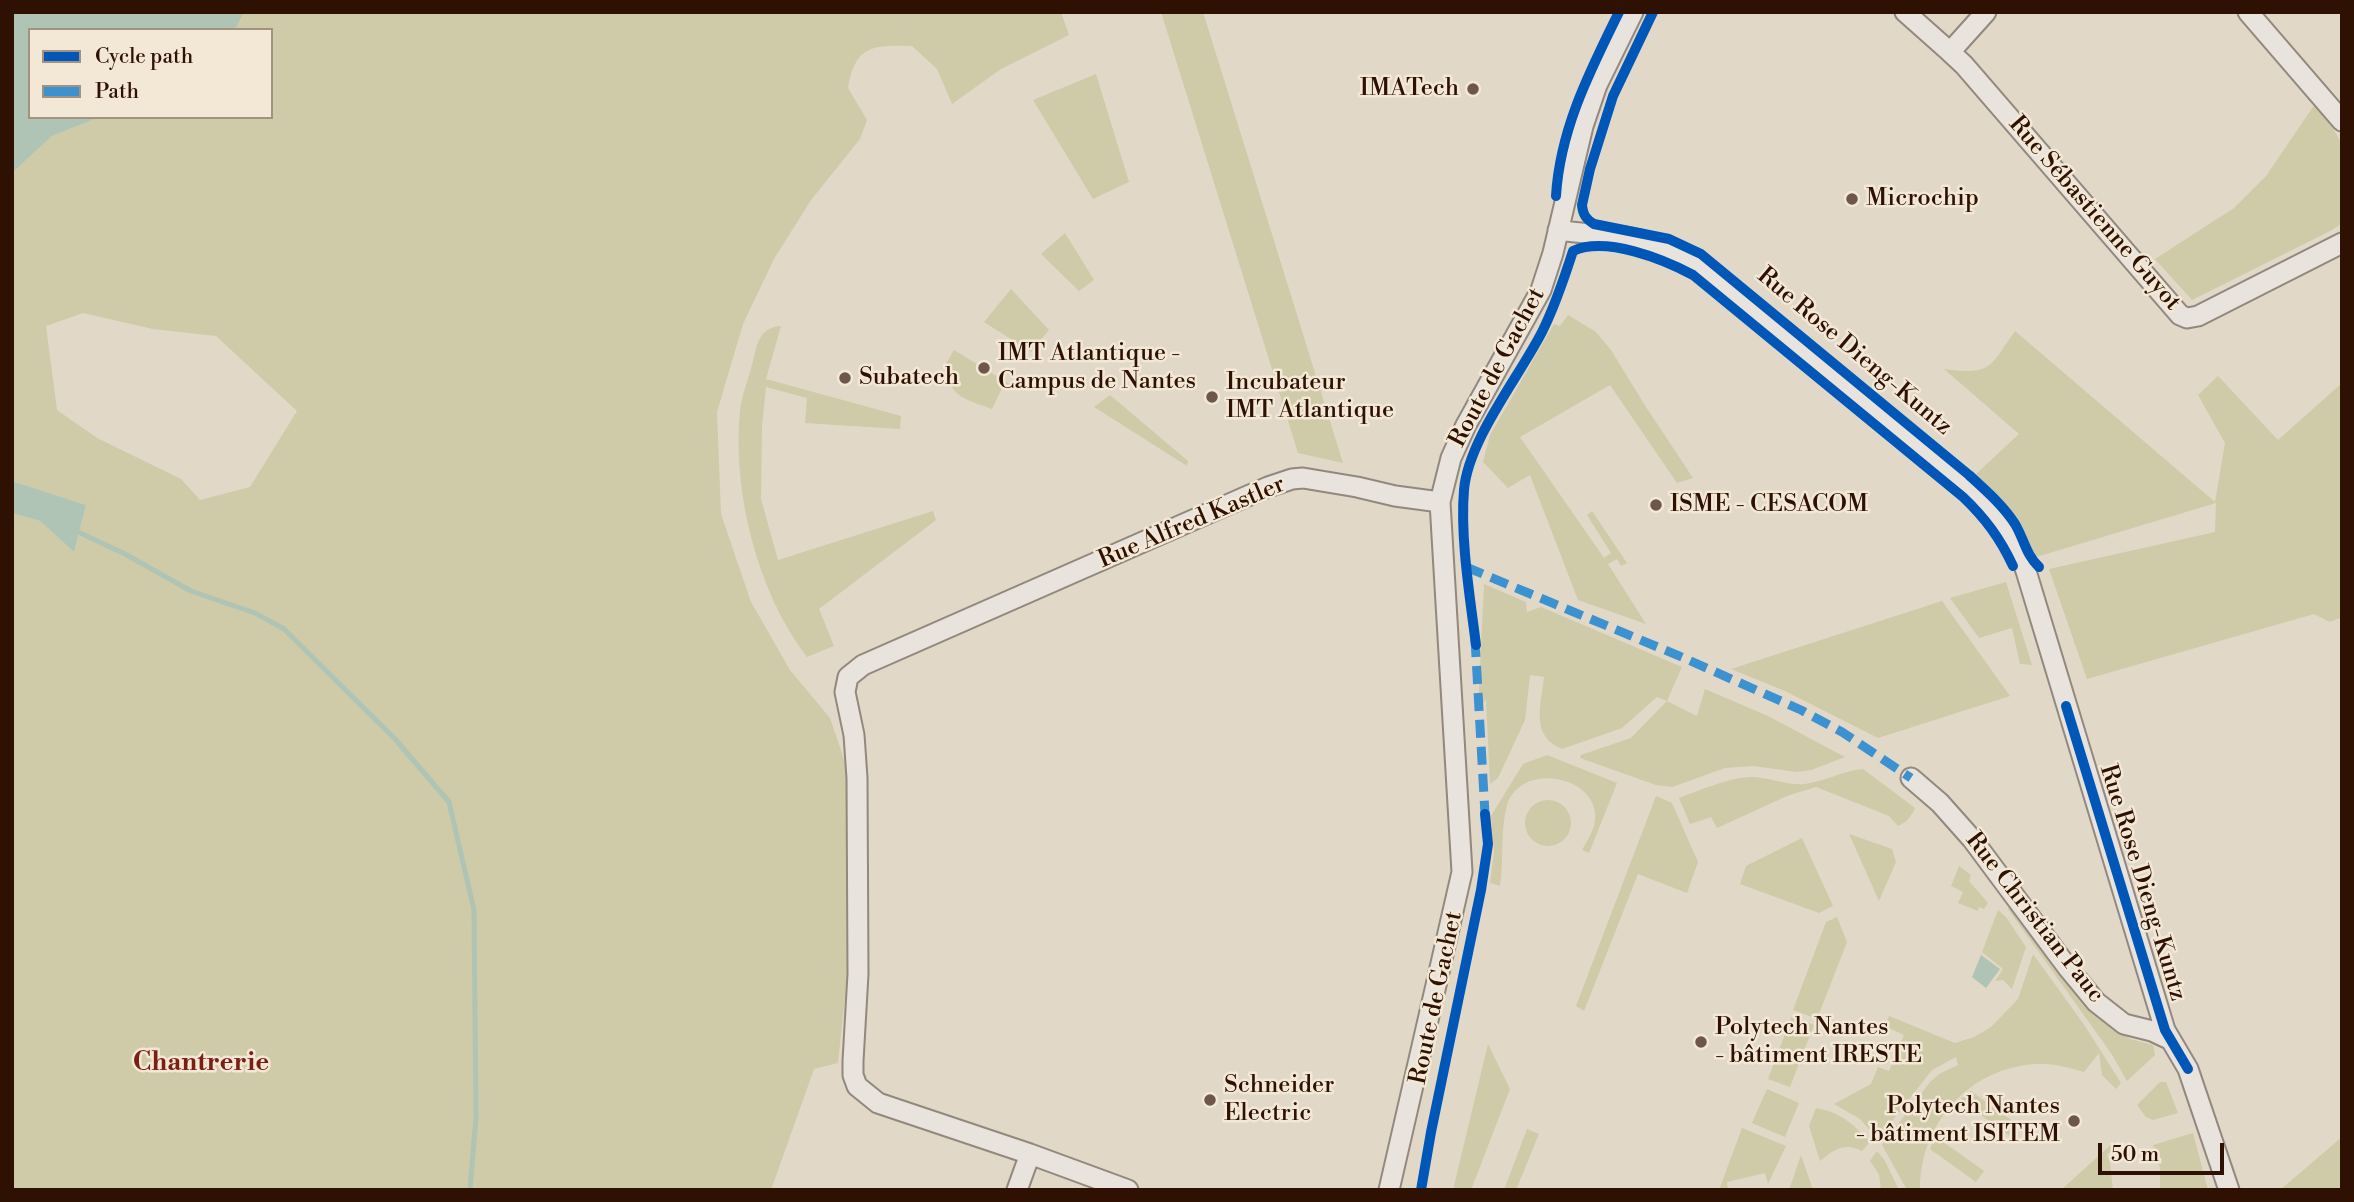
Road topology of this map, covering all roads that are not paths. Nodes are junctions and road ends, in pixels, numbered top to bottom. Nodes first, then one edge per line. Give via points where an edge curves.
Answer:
1 (1633, 12) edge
2 (1905, 12) edge
3 (1986, 12) edge
4 (2248, 12) edge
5 (1950, 52) junction
6 (2342, 121) edge
7 (1558, 230) junction
8 (2342, 243) edge
9 (1440, 502) junction
10 (1910, 778) dead end
11 (2169, 1039) junction
12 (1031, 1154) junction
13 (1085, 1182) edge
14 (1017, 1190) edge
15 (1128, 1190) edge
16 (1389, 1190) edge
17 (2229, 1190) edge

1 - 7 street, Route de Gachet via 1586,116
2 - 5 street, Rue Sébastienne Guyot
3 - 5 street
4 - 6 street
5 - 8 street, Rue Sébastienne Guyot via 2180,315 2198,316
7 - 9 street, Route de Gachet via 1541,290 1466,425 1451,458
7 - 11 street, Rue Rose Dieng-Kuntz via 1630,238 1682,254 1993,510 2026,571
9 - 12 street, Rue Alfred Kastler via 1292,479 858,667 845,683 858,778 859,974 853,1075 860,1090 891,1107
9 - 16 street, Route de Gachet via 1462,872
10 - 11 street, Rue Christian Pauc via 1972,839 2096,1002 2124,1024
11 - 17 street, Rue Rose Dieng-Kuntz via 2188,1069
12 - 13 street, Rue Alfred Kastler
12 - 14 street
13 - 15 street, Rue Alfred Kastler

